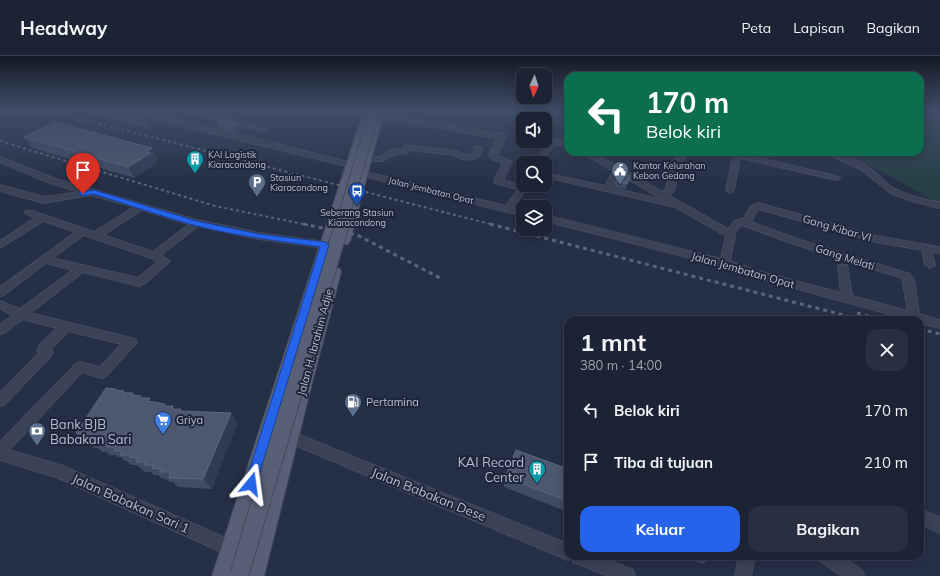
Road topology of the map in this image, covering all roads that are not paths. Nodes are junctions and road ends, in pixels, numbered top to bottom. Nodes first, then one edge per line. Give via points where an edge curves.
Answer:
1 (222, 134) edge
2 (368, 134) edge
3 (368, 134) edge
4 (371, 134) edge
5 (490, 134) edge
6 (564, 142) edge
7 (478, 149) dead end
8 (542, 156) edge
9 (593, 156) edge
10 (682, 156) edge
11 (737, 156) edge
12 (741, 156) edge
13 (836, 156) edge
14 (0, 159) edge
15 (366, 159) junction
16 (356, 169) junction
17 (617, 170) junction
18 (552, 177) edge
19 (836, 178) dead end
20 (516, 185) edge
21 (0, 188) edge
22 (608, 190) junction
23 (730, 190) dead end
24 (94, 192) junction
25 (520, 192) edge
26 (665, 196) junction
27 (680, 204) junction
28 (940, 205) edge
29 (142, 206) junction
30 (508, 209) junction
31 (516, 211) edge
32 (29, 213) dead end
33 (42, 218) junction
34 (332, 220) junction
35 (552, 220) edge
36 (349, 221) junction
37 (744, 222) junction
38 (196, 223) junction
39 (82, 232) junction
40 (730, 234) junction
41 (95, 236) junction
42 (0, 245) edge
43 (325, 245) junction
44 (926, 247) junction
45 (940, 250) edge
46 (154, 256) junction
47 (45, 260) junction
48 (725, 263) junction
49 (930, 265) dead end
50 (843, 267) dead end
51 (82, 268) junction
52 (0, 292) edge
53 (847, 299) junction
54 (0, 305) edge
55 (21, 313) junction
56 (910, 316) edge
57 (914, 316) edge
58 (924, 320) edge
59 (940, 324) edge
60 (67, 325) junction
61 (0, 330) edge
62 (294, 344) junction
63 (314, 344) junction
64 (0, 401) edge
65 (290, 437) junction
66 (0, 453) edge
67 (924, 519) edge
68 (940, 526) edge
69 (230, 548) junction
70 (262, 548) junction
71 (564, 550) edge
72 (589, 560) edge
73 (746, 560) edge
74 (833, 560) edge
75 (222, 576) edge
76 (239, 576) edge
77 (254, 576) edge
78 (627, 576) edge
79 (743, 576) edge
80 (856, 576) edge

1 - 16 street, Jalan Jembatan Opat
2 - 16 main road, Jalan H. Ibrahim Adjie
3 - 76 main road, bridge
4 - 15 main road, Jalan H. Ibrahim Adjie
5 - 20 street via 501,137 493,155 508,162 498,181
6 - 8 street via 553,143
7 - 15 street via 476,155 470,157 409,147 404,151 392,152 383,159
9 - 17 street
10 - 26 street via 673,167 673,186
11 - 23 street
12 - 19 street
13 - 28 street via 862,165 882,184 901,194
14 - 24 street via 53,181
15 - 16 main road, Jalan H. Ibrahim Adjie
16 - 30 street, Jalan Jembatan Opat
16 - 34 main road, Jalan H. Ibrahim Adjie
16 - 36 main road, Jalan H. Ibrahim Adjie
17 - 22 street
17 - 26 street
18 - 22 street
21 - 24 street via 44,200
22 - 27 street via 666,204
24 - 29 street
25 - 30 street
26 - 27 street
27 - 40 street
29 - 38 street
29 - 41 street
30 - 31 street, Jalan Jembatan Opat
32 - 33 street
33 - 39 street
33 - 42 street
34 - 36 main road
34 - 43 main road, Jalan H. Ibrahim Adjie
35 - 48 street, Jalan Jembatan Opat
36 - 63 main road, Jalan H. Ibrahim Adjie
37 - 40 street via 738,223
37 - 44 street, Gang Kibar VI via 758,206 821,220 876,239
37 - 57 street, Gang Melati via 794,241 906,276 909,280
38 - 43 street via 259,236
38 - 46 street
39 - 41 street
39 - 47 street
40 - 48 street
41 - 46 street
43 - 62 main road, Jalan H. Ibrahim Adjie
44 - 45 street, Gang Kibar VI
44 - 49 street
46 - 51 street via 165,261 141,281
47 - 51 street
47 - 52 street
48 - 53 street, Jalan Jembatan Opat via 755,274
50 - 53 street
51 - 55 street
53 - 56 street, Jalan Jembatan Opat
54 - 55 street
55 - 60 street
55 - 61 street
58 - 59 street, Jalan Jembatan Opat
60 - 64 street via 44,348 46,354
60 - 66 street via 131,342 102,373 80,367
62 - 63 main road
62 - 69 main road, Jalan H. Ibrahim Adjie
63 - 65 main road, Jalan H. Ibrahim Adjie
65 - 70 main road, Jalan H. Ibrahim Adjie
65 - 71 street, Jalan Babakan Dese
66 - 69 street, Jalan Babakan Sari 1 via 58,471
67 - 68 street
69 - 70 street, Jalan Babakan Sari 1
69 - 75 main road, Jalan H. Ibrahim Adjie
70 - 77 main road, Jalan H. Ibrahim Adjie
72 - 78 street
73 - 79 street
74 - 80 street

